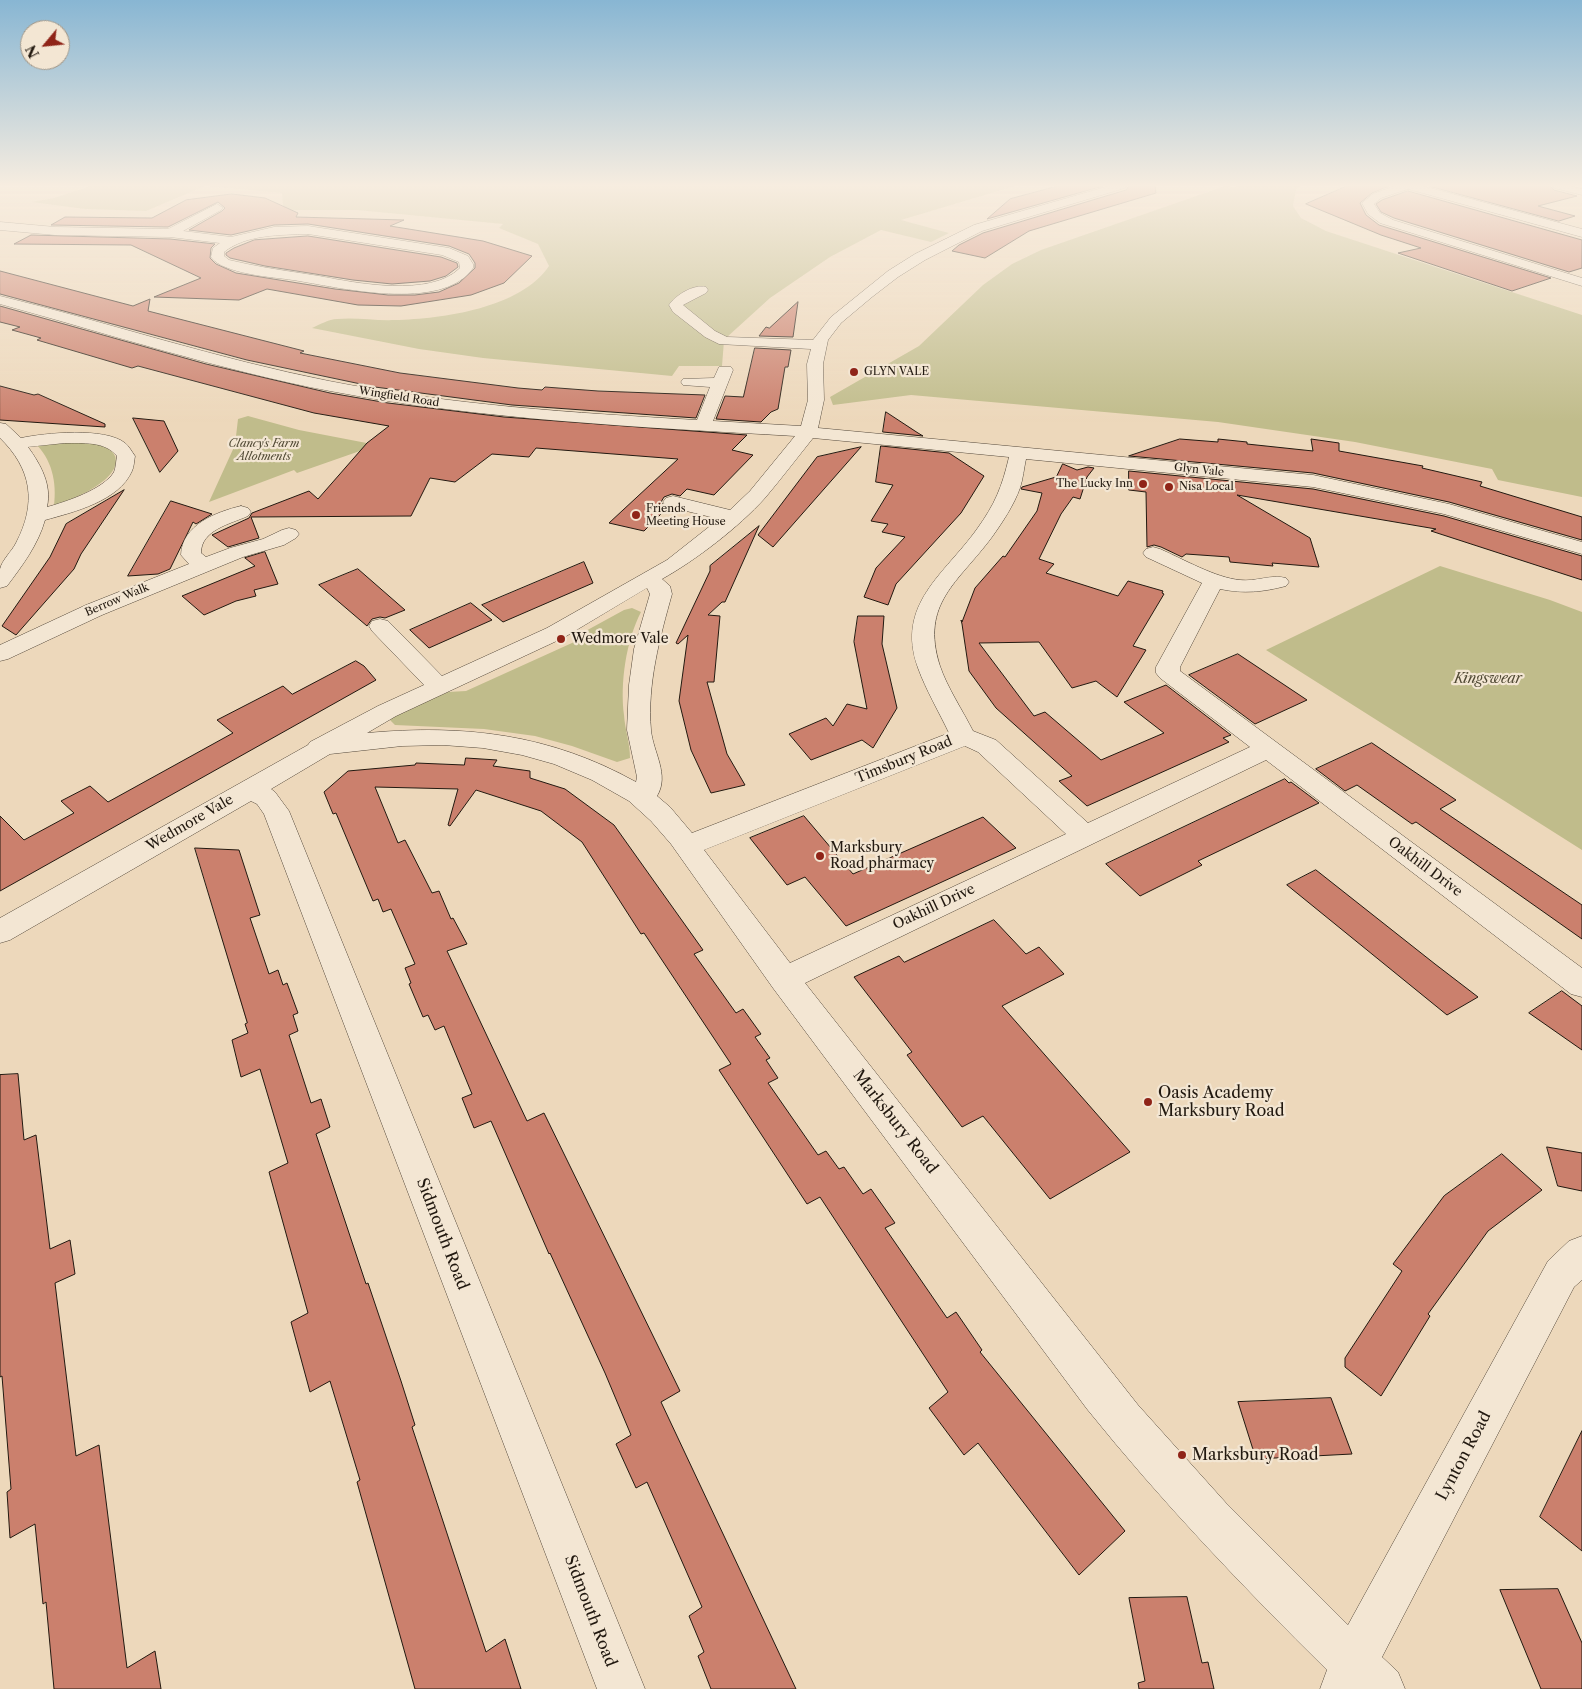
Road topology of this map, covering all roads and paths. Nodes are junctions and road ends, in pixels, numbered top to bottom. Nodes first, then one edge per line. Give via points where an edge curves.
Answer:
1 (234, 265) edge
2 (467, 265) edge
3 (907, 265) edge
4 (1526, 265) edge
5 (1582, 282) edge
6 (701, 290) dead end
7 (0, 300) edge
8 (819, 345) junction
9 (689, 382) dead end
10 (703, 426) junction
11 (0, 428) edge
12 (808, 432) junction
13 (18, 444) junction
14 (1019, 452) junction
15 (673, 502) dead end
16 (241, 512) dead end
17 (38, 516) junction
18 (734, 517) junction
19 (289, 534) dead end
20 (1582, 548) edge
21 (1153, 554) dead end
22 (202, 566) junction
23 (1216, 579) junction
24 (648, 580) junction
25 (0, 582) edge
26 (1279, 582) dead end
27 (380, 626) dead end
28 (0, 654) edge
29 (440, 687) junction
30 (957, 739) junction
31 (319, 748) junction
32 (1268, 749) junction
33 (251, 788) junction
34 (642, 797) junction
35 (1085, 836) junction
36 (686, 846) junction
37 (0, 932) edge
38 (784, 979) junction
39 (1582, 985) edge
40 (1582, 1254) edge
41 (1359, 1680) edge
42 (620, 1689) edge

1 - 2 street via 364,288 405,289 438,284 456,277 465,271
3 - 8 street, Wedmore Vale via 842,315
4 - 5 street
6 - 8 street via 676,305 710,334 724,341
7 - 10 street, Wingfield Road via 329,386 482,409
8 - 12 street, Wedmore Vale via 815,364 816,400
9 - 10 street via 722,376
10 - 12 street, Wingfield Road
11 - 13 street
12 - 14 street, Glyn Vale
12 - 18 street, Wedmore Vale via 777,473
13 - 17 street via 30,460 36,476
13 - 17 street via 49,438 86,438 110,443 120,448 124,455 124,471 103,490
14 - 20 street, Glyn Vale via 1313,481 1444,507
14 - 30 street, Timsbury Road via 1011,488 1001,508 931,599 924,620 929,667
15 - 18 street
16 - 22 street via 194,536 191,555
17 - 25 street via 25,545
18 - 24 street, Wedmore Vale
19 - 22 street, Berrow Walk
21 - 23 street
22 - 28 street, Berrow Walk via 94,610
23 - 26 street via 1248,587
23 - 32 street, Oakhill Drive via 1168,667 1168,673
24 - 29 street, Wedmore Vale via 554,633
24 - 34 street via 659,586 661,594 643,667 639,730 650,778
27 - 29 street
29 - 31 street, Wedmore Vale
30 - 35 street via 986,746
30 - 36 street, Timsbury Road
31 - 33 street, Wedmore Vale
31 - 34 street, Marksbury Road via 408,737 451,736 500,741 562,758 611,778
32 - 35 street, Oakhill Drive
32 - 39 street, Oakhill Drive
33 - 37 street, Wedmore Vale
33 - 42 street, Sidmouth Road via 276,810
34 - 36 street, Marksbury Road via 669,822
35 - 38 street, Oakhill Drive
36 - 38 street, Marksbury Road
38 - 41 street, Marksbury Road via 1104,1396 1212,1521
40 - 41 street, Lynton Road via 1561,1274

